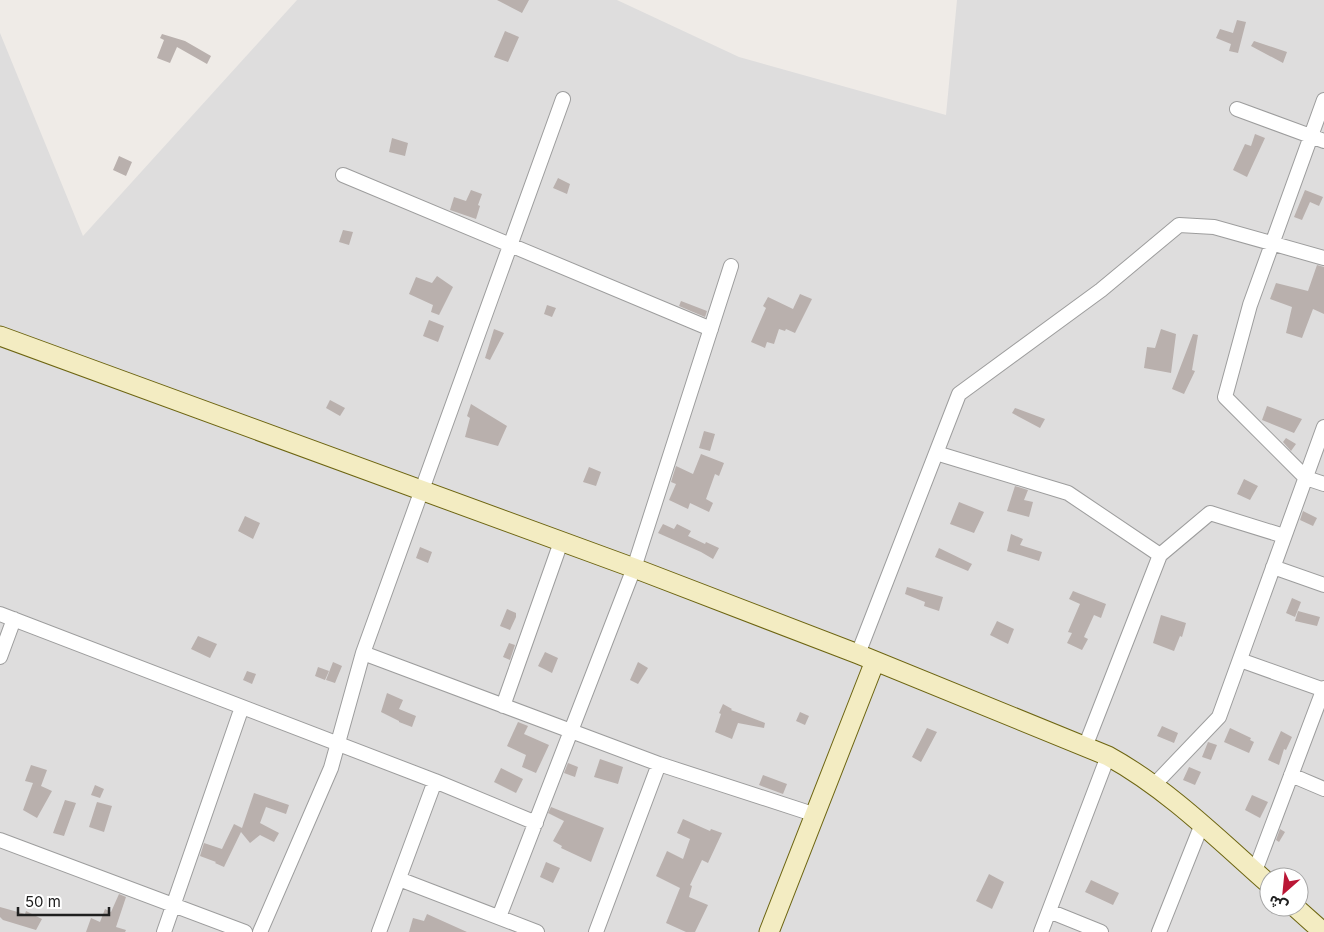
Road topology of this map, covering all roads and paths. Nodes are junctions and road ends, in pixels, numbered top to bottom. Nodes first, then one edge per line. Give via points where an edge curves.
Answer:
1 (563, 99) dead end
2 (1324, 100) edge
3 (1237, 109) dead end
4 (1318, 139) edge
5 (343, 175) dead end
6 (1274, 243) junction
7 (511, 245) junction
8 (1324, 258) edge
9 (730, 266) dead end
10 (711, 329) junction
11 (0, 336) edge
12 (1324, 427) edge
13 (936, 453) junction
14 (1306, 478) junction
15 (1324, 484) edge
16 (422, 491) junction
17 (1284, 536) junction
18 (562, 542) junction
19 (1160, 556) junction
20 (1273, 567) junction
21 (634, 568) junction
22 (1324, 585) edge
23 (0, 614) edge
24 (14, 619) junction
25 (363, 653) junction
26 (0, 656) edge
27 (867, 658) junction
28 (1240, 660) junction
29 (1324, 689) edge
30 (503, 706) junction
31 (242, 707) junction
32 (571, 731) junction
33 (338, 744) junction
34 (1086, 747) junction
35 (1108, 756) junction
36 (659, 764) junction
37 (1291, 775) junction
38 (436, 781) junction
39 (1154, 785) junction
40 (1324, 789) edge
41 (816, 815) junction
42 (536, 823) junction
43 (1202, 824) junction
44 (0, 840) edge
45 (1254, 871) junction
46 (1259, 875) edge
47 (399, 879) junction
48 (175, 906) junction
49 (1049, 912) junction
50 (499, 917) junction
51 (1307, 917) edge
52 (164, 932) edge
53 (244, 932) edge
54 (260, 932) edge
55 (379, 932) edge
56 (537, 932) edge
57 (596, 932) edge
58 (769, 932) edge
59 (1041, 932) edge
60 (1101, 932) edge
61 (1159, 932) edge
62 (1324, 932) edge

1 - 7 street
2 - 4 street
3 - 4 street
4 - 6 street
5 - 7 street
6 - 8 street
6 - 13 street via 1214,227 1179,225 1101,290 959,394
6 - 14 street via 1250,305 1225,397
7 - 10 street
7 - 16 street
9 - 10 street
10 - 21 street
11 - 16 main road
12 - 14 street
13 - 19 street via 1068,493
13 - 27 street
14 - 15 street
14 - 17 street
16 - 18 main road
16 - 25 street
17 - 19 street via 1210,512
17 - 20 street
18 - 21 main road
18 - 30 street
19 - 34 street
20 - 22 street
20 - 28 street
21 - 27 main road
21 - 32 street
23 - 24 street
24 - 26 street
24 - 31 street
25 - 30 street
25 - 33 street
27 - 34 main road
27 - 41 main road
28 - 29 street
28 - 39 street via 1219,718
29 - 37 street
30 - 32 street
31 - 33 street
31 - 48 street
32 - 36 street
32 - 42 street
33 - 38 street
33 - 54 street via 331,768
34 - 35 main road
35 - 39 main road
35 - 49 street
36 - 41 street
36 - 57 street
37 - 40 street
37 - 45 street
38 - 42 street
38 - 47 street
39 - 43 main road
41 - 58 main road
42 - 50 street
43 - 45 main road
43 - 61 street
44 - 48 street
45 - 46 main road
47 - 50 street
47 - 55 street
48 - 52 street
48 - 53 street
49 - 59 street
49 - 60 street
50 - 56 street
51 - 62 main road

